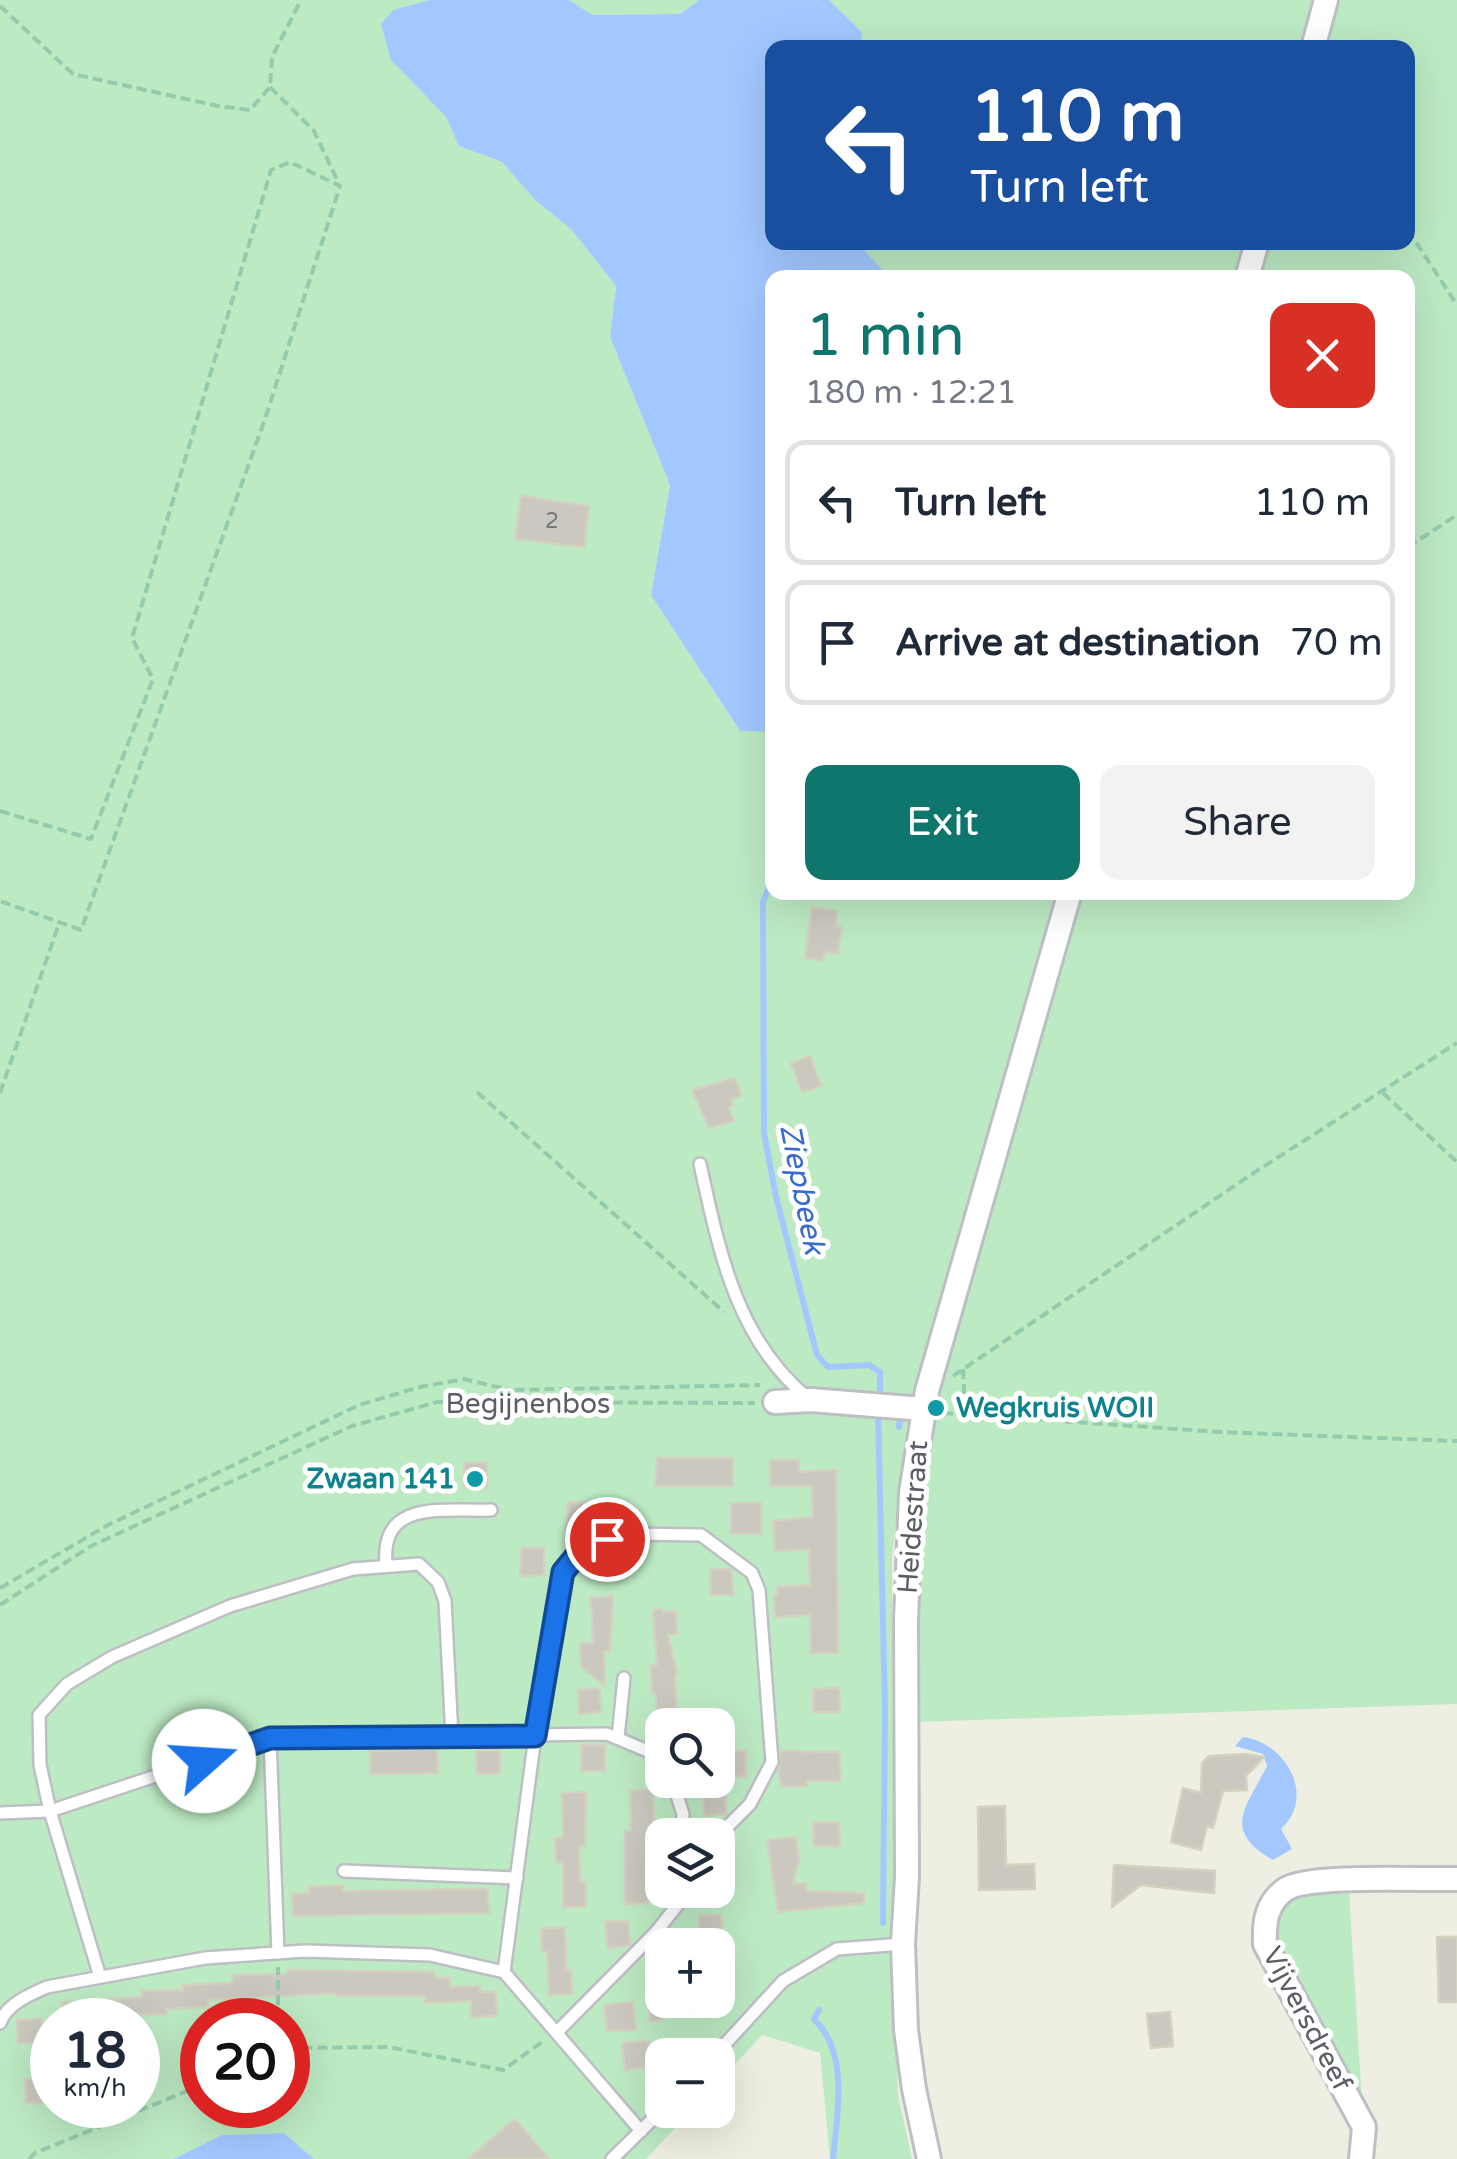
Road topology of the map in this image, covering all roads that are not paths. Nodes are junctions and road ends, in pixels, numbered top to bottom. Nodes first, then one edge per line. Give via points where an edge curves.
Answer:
1 (1326, 0) edge
2 (1315, 40) edge
3 (1068, 900) edge
4 (700, 1164) dead end
5 (793, 1401) joint
6 (923, 1410) junction
7 (492, 1510) dead end
8 (386, 1564) junction
9 (624, 1678) dead end
10 (535, 1736) junction
11 (452, 1737) junction
12 (270, 1738) junction
13 (618, 1738) junction
14 (645, 1750) edge
15 (50, 1811) junction
16 (0, 1813) edge
17 (735, 1819) edge
18 (344, 1871) dead end
19 (517, 1878) junction
20 (1457, 1880) edge
21 (674, 1908) edge
22 (902, 1944) junction
23 (278, 1953) junction
24 (504, 1972) junction
25 (100, 1977) junction
26 (0, 2024) edge
27 (558, 2032) junction
28 (731, 2038) edge
29 (645, 2128) edge
30 (641, 2132) junction
31 (612, 2159) edge
32 (929, 2159) edge
33 (1362, 2159) edge

1 - 2 street
3 - 6 street, Heidestraat
4 - 5 lane via 734,1298 791,1384
5 - 6 street
6 - 22 street, Heidestraat via 907,1553
7 - 8 lane via 414,1513 395,1524 384,1544
8 - 11 lane via 418,1564 438,1582 445,1601
8 - 15 lane via 230,1606 67,1684 39,1715
9 - 13 lane
10 - 11 lane
10 - 13 lane
10 - 17 lane via 563,1572 586,1544 628,1534 701,1535 752,1573 759,1590 772,1762
10 - 19 lane
11 - 12 lane
12 - 15 lane
12 - 23 lane
13 - 14 lane
15 - 16 lane
15 - 25 lane
18 - 19 lane
19 - 24 lane
20 - 33 street, Vijversdreef via 1290,1886 1264,1920 1264,1944 1364,2127
21 - 27 lane
22 - 28 lane via 837,1949 783,1981
22 - 32 street, Heidestraat via 906,2030
23 - 24 lane via 430,1955
23 - 25 lane
24 - 27 lane
25 - 26 lane via 24,1996
27 - 30 lane
29 - 30 lane
30 - 31 lane

